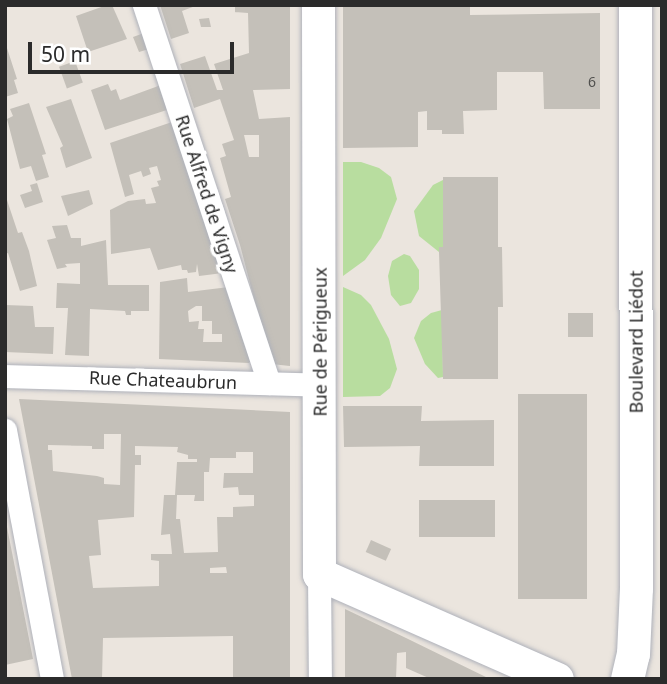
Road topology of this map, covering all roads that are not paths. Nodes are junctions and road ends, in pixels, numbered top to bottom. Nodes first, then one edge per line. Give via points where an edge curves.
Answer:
1 (144, 5) edge
2 (318, 5) edge
3 (635, 5) edge
4 (5, 376) edge
5 (269, 383) junction
6 (320, 385) junction
7 (5, 430) edge
8 (319, 574) junction
9 (52, 679) edge
10 (320, 679) edge
11 (557, 679) edge
12 (627, 679) edge

1 - 5 street, Rue Alfred de Vigny
2 - 6 main road, Rue de Périgueux
3 - 12 main road, Boulevard Liédot via 636,587 633,654
4 - 5 street, Rue Chateaubrun
5 - 6 street, Rue Chateaubrun
6 - 8 main road, Rue de Périgueux
7 - 9 street
8 - 10 street, Rue de Périgueux
8 - 11 main road

